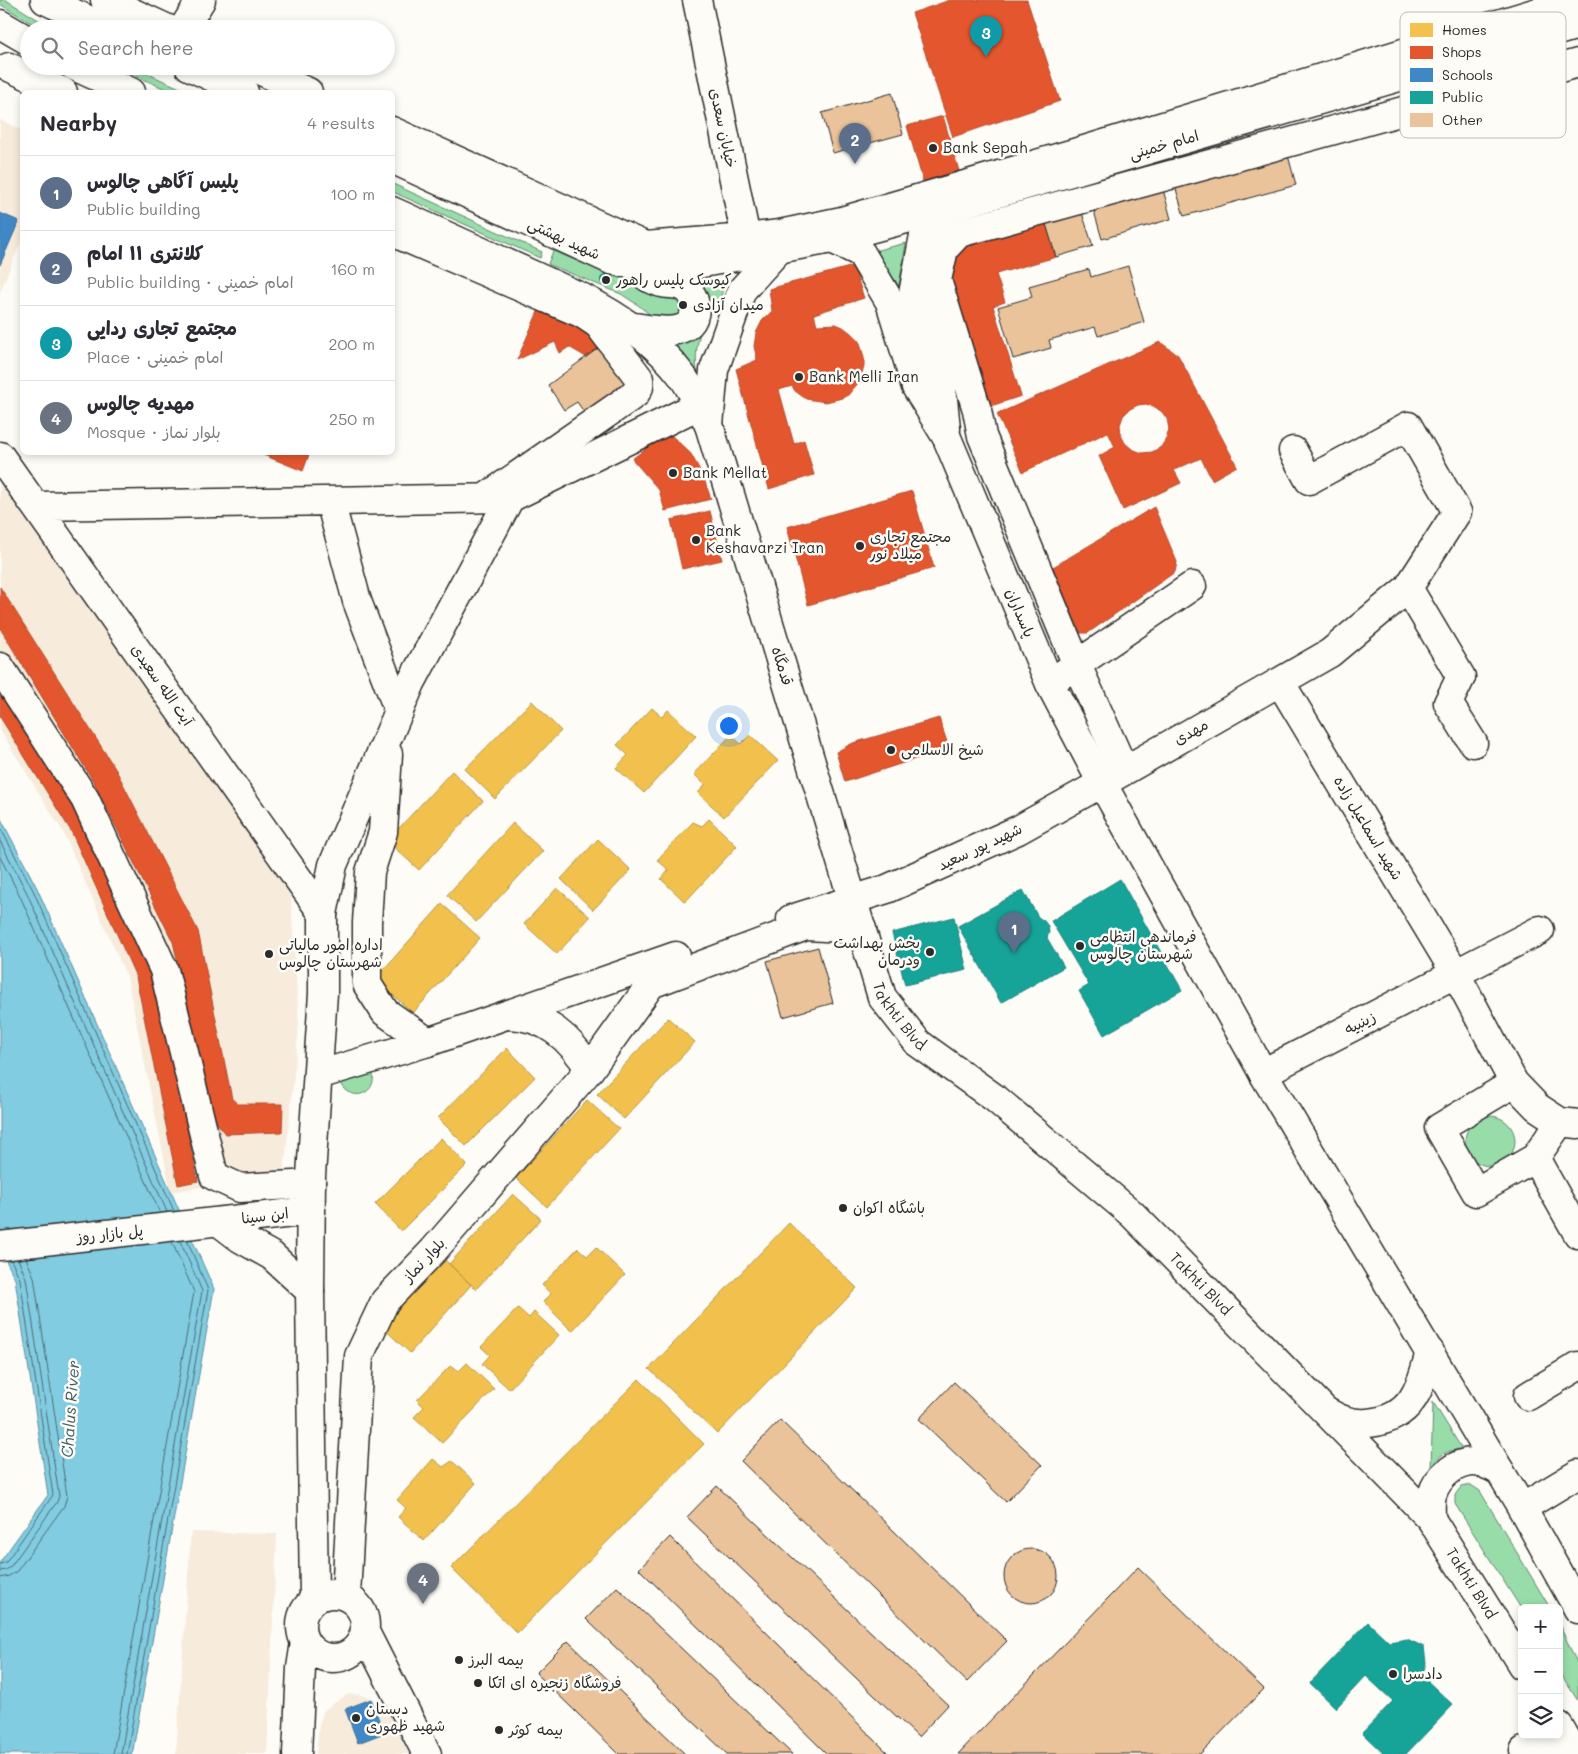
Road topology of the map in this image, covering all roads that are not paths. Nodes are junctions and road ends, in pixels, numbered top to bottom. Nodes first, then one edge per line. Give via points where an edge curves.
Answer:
1 (45, 0) edge
2 (105, 0) edge
3 (201, 0) edge
4 (697, 0) edge
5 (1577, 0) edge
6 (1538, 12) edge
7 (88, 20) edge
8 (148, 20) edge
9 (189, 20) edge
10 (0, 24) edge
11 (20, 36) edge
12 (1400, 54) edge
13 (9, 67) dead end
14 (20, 72) edge
15 (26, 75) edge
16 (94, 75) edge
17 (208, 75) edge
18 (270, 75) edge
19 (1400, 77) edge
20 (59, 90) edge
21 (127, 90) edge
22 (240, 90) edge
23 (304, 90) edge
24 (1400, 112) edge
25 (395, 132) edge
26 (395, 160) edge
27 (947, 208) junction
28 (395, 212) edge
29 (395, 233) edge
30 (832, 239) junction
31 (746, 247) junction
32 (779, 249) junction
33 (611, 260) junction
34 (633, 327) junction
35 (704, 415) junction
36 (947, 438) junction
37 (1293, 451) dead end
38 (0, 456) edge
39 (498, 498) junction
40 (330, 501) junction
41 (36, 506) junction
42 (1192, 586) dead end
43 (1408, 588) junction
44 (1077, 665) junction
45 (0, 666) edge
46 (1280, 682) junction
47 (1050, 684) junction
48 (394, 722) junction
49 (1473, 743) dead end
50 (1113, 777) junction
51 (853, 900) junction
52 (323, 914) junction
53 (862, 929) junction
54 (1540, 930) dead end
55 (1456, 974) junction
56 (507, 1015) junction
57 (428, 1042) junction
58 (590, 1070) junction
59 (1263, 1073) junction
60 (318, 1076) junction
61 (1514, 1083) junction
62 (1569, 1123) edge
63 (1535, 1158) junction
64 (311, 1184) junction
65 (310, 1211) junction
66 (220, 1222) junction
67 (1578, 1234) edge
68 (0, 1246) edge
69 (310, 1290) junction
70 (1430, 1352) junction
71 (1578, 1366) edge
72 (1528, 1396) dead end
73 (1324, 1411) junction
74 (1500, 1471) junction
75 (1578, 1474) edge
76 (1522, 1508) junction
77 (1431, 1519) junction
78 (346, 1596) junction
79 (314, 1600) junction
80 (1577, 1606) edge
81 (365, 1632) junction
82 (305, 1642) junction
83 (340, 1657) junction
84 (1518, 1659) edge
85 (394, 1690) junction
86 (300, 1710) junction
87 (1563, 1733) edge
88 (1526, 1747) edge
89 (297, 1754) edge
90 (427, 1754) edge
91 (1574, 1754) edge

1 - 7 main road
2 - 8 main road
3 - 9 main road
4 - 31 main road, خیابان سعدی
5 - 6 main road
10 - 11 main road
12 - 31 main road via 842,221 780,234
13 - 14 main road
15 - 20 main road
16 - 21 main road
17 - 22 main road
18 - 23 main road
19 - 27 main road, امام خمینی
24 - 44 main road via 959,233 944,249 937,280 982,436
25 - 31 main road via 645,246
26 - 33 main road, شهید بهشتی
27 - 30 main road, امام خمینی
27 - 36 main road via 924,235 913,294 941,379
28 - 34 main road via 581,297
29 - 39 main road via 582,314 598,324 639,378 635,394
30 - 32 main road, امام خمینی
30 - 36 main road via 861,253 890,302 916,386
31 - 32 main road, امام خمینی
31 - 33 main road, شهید بهشتی via 681,267 639,266
32 - 35 main road via 742,290 714,370
33 - 34 main road via 651,279 684,287 694,299 691,321 679,330 671,332
34 - 35 main road via 682,377
35 - 39 main road
35 - 51 main road, قدمگاه
36 - 47 main road, پاسداران
37 - 43 main road, مهدی via 1309,480 1408,426 1457,512
38 - 41 main road, آیت الله سعیدی
39 - 40 main road
39 - 48 main road
40 - 41 main road
40 - 48 main road
41 - 52 main road, آیت الله سعیدی
42 - 44 main road
43 - 46 main road, مهدی via 1330,653
43 - 49 main road via 1461,676 1448,703
44 - 47 main road
44 - 50 main road
45 - 64 main road via 85,800 164,970 214,1176 240,1188
46 - 50 main road, مهدی
46 - 55 main road, شهید اسماعیل زاده
47 - 50 main road, پاسداران
48 - 52 main road via 333,864
48 - 57 main road via 383,832 370,872 367,984 385,1012
50 - 51 main road, شهید پور سعید via 1018,830 887,889
50 - 59 main road
51 - 53 main road, قدمگاه
51 - 56 main road, شهید پور سعید via 702,947
52 - 60 main road
53 - 58 main road, بلوار نماز via 806,926 651,984
53 - 73 main road, Takhti Blvd via 882,997 918,1043 996,1099 1132,1214
54 - 55 main road, زینبیه
55 - 59 main road, زینبیه
55 - 61 main road, شهید اسماعیل زاده
56 - 57 main road, شهید پور سعید
56 - 58 main road via 534,1018 557,1031
57 - 60 main road, شهید پور سعید
58 - 78 main road, بلوار نماز via 433,1251 384,1301 358,1356
59 - 70 main road
60 - 64 main road
61 - 62 main road, شهید اسماعیل زاده via 1537,1107
61 - 63 main road via 1439,1128 1476,1192
62 - 63 main road
63 - 67 main road
64 - 65 main road
65 - 66 main road, ابن سینا
65 - 69 main road
66 - 68 main road, پل بازار روز
66 - 69 main road via 272,1256
69 - 79 main road
70 - 73 main road via 1416,1394 1402,1410 1390,1417 1364,1424 1343,1421
70 - 74 main road
71 - 72 main road
73 - 77 main road, Takhti Blvd
74 - 76 main road
74 - 77 main road via 1474,1462 1447,1472 1432,1496
75 - 76 main road
76 - 80 main road
77 - 84 main road, Takhti Blvd
78 - 79 main road via 329,1594
78 - 81 main road via 362,1611
79 - 82 main road via 302,1615 300,1626
81 - 83 main road via 358,1646
81 - 85 main road
82 - 83 main road via 314,1653 324,1658
82 - 86 main road
83 - 85 main road via 366,1668
83 - 86 main road via 316,1678
85 - 90 main road
86 - 89 main road
87 - 91 main road
88 - 91 main road via 1547,1746

